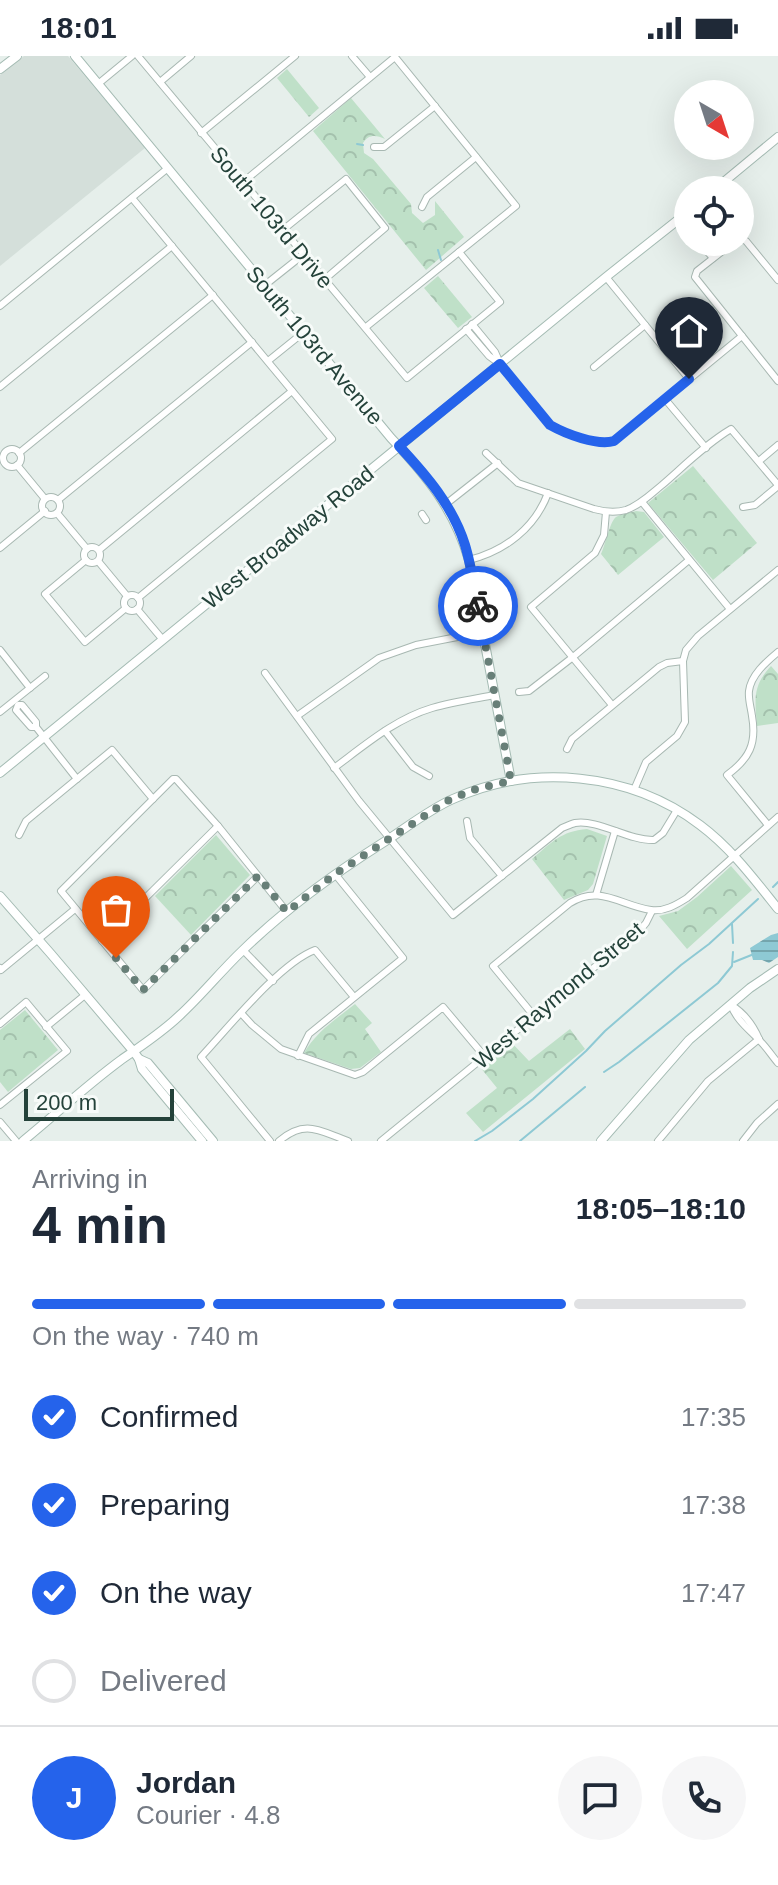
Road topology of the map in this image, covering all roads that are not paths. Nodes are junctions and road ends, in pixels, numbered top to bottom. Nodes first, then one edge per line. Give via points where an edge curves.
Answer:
1 (17, 56) edge
2 (75, 56) edge
3 (132, 56) edge
4 (138, 56) edge
5 (191, 56) edge
6 (295, 56) edge
7 (352, 56) edge
8 (395, 57) edge
9 (0, 69) edge
10 (370, 77) junction
11 (160, 82) junction
12 (98, 84) junction
13 (435, 106) junction
14 (201, 133) junction
15 (778, 137) edge
16 (374, 147) dead end
17 (476, 157) junction
18 (168, 168) junction
19 (731, 176) edge
20 (242, 183) junction
21 (132, 198) junction
22 (422, 207) dead end
23 (674, 225) edge
24 (284, 229) junction
25 (172, 246) junction
26 (754, 251) edge
27 (459, 252) junction
28 (304, 254) junction
29 (716, 256) edge
30 (606, 277) junction
31 (325, 279) junction
32 (778, 280) edge
33 (265, 285) junction
34 (213, 295) junction
35 (0, 306) edge
36 (645, 325) junction
37 (366, 327) junction
38 (469, 327) junction
39 (304, 332) junction
40 (742, 336) junction
41 (252, 342) junction
42 (268, 361) junction
43 (500, 364) junction
44 (594, 367) dead end
45 (689, 379) junction
46 (778, 381) edge
47 (0, 387) edge
48 (292, 391) junction
49 (665, 399) junction
50 (0, 444) edge
51 (778, 445) edge
52 (399, 446) junction
53 (706, 448) junction
54 (6, 452) junction
55 (19, 453) junction
56 (486, 453) dead end
57 (759, 461) junction
58 (498, 463) junction
59 (17, 465) junction
60 (3, 466) edge
61 (778, 485) edge
62 (548, 493) junction
63 (45, 499) junction
64 (58, 500) junction
65 (642, 502) junction
66 (446, 504) junction
67 (743, 507) dead end
68 (45, 511) junction
69 (606, 512) junction
70 (57, 513) junction
71 (0, 548) edge
72 (87, 549) junction
73 (99, 550) junction
74 (86, 560) junction
75 (469, 560) junction
76 (689, 560) junction
77 (98, 561) junction
78 (778, 570) edge
79 (127, 596) junction
80 (138, 598) junction
81 (126, 608) junction
82 (137, 609) junction
83 (730, 609) junction
84 (483, 632) junction
85 (163, 640) junction
86 (0, 650) edge
87 (778, 652) edge
88 (573, 657) junction
89 (683, 661) junction
90 (265, 673) dead end
91 (45, 676) dead end
92 (30, 688) junction
93 (519, 692) dead end
94 (495, 695) junction
95 (16, 703) junction
96 (612, 705) junction
97 (0, 712) edge
98 (297, 716) junction
99 (385, 731) junction
100 (43, 737) junction
101 (567, 749) dead end
102 (334, 768) junction
103 (0, 773) edge
104 (429, 776) dead end
105 (77, 779) junction
106 (511, 781) junction
107 (634, 790) junction
108 (153, 799) junction
109 (677, 810) junction
110 (778, 817) edge
111 (467, 821) dead end
112 (768, 825) junction
113 (218, 826) junction
114 (615, 831) junction
115 (19, 835) dead end
116 (389, 839) junction
117 (734, 855) junction
118 (335, 874) junction
119 (258, 876) junction
120 (502, 876) junction
121 (596, 895) junction
122 (0, 896) edge
123 (75, 909) junction
124 (778, 909) edge
125 (652, 911) junction
126 (287, 912) junction
127 (38, 939) junction
128 (102, 941) junction
129 (243, 950) junction
130 (1, 969) edge
131 (778, 969) edge
132 (273, 981) junction
133 (85, 995) junction
134 (354, 997) junction
135 (731, 1005) junction
136 (241, 1013) junction
137 (534, 1016) junction
138 (0, 1024) edge
139 (46, 1027) junction
140 (759, 1039) junction
141 (136, 1056) junction
142 (298, 1056) junction
143 (485, 1057) junction
144 (778, 1063) edge
145 (778, 1104) edge
146 (0, 1105) edge
147 (0, 1122) edge
148 (16, 1141) edge
149 (23, 1141) edge
150 (202, 1141) edge
151 (213, 1141) edge
152 (270, 1141) edge
153 (279, 1141) edge
154 (348, 1141) edge
155 (381, 1141) edge
156 (601, 1141) edge
157 (658, 1141) edge
158 (743, 1141) edge

1 - 9 street
2 - 12 street, South 103rd Avenue
3 - 12 street
4 - 11 street, South 103rd Drive
5 - 11 street
6 - 14 street
7 - 10 street
8 - 10 street
8 - 13 street
10 - 20 street
11 - 14 street, South 103rd Drive
12 - 18 street, South 103rd Avenue
13 - 16 street via 384,147
13 - 17 street
14 - 20 street, South 103rd Drive
15 - 19 street
17 - 22 street
17 - 27 street via 516,206
18 - 21 street
18 - 33 street, South 103rd Avenue
20 - 24 street, South 103rd Drive
21 - 25 street
21 - 35 street
23 - 30 street, West Broadway Road
24 - 28 street, South 103rd Drive
24 - 31 street via 346,179 385,228
25 - 34 street
25 - 47 street
26 - 32 street
27 - 37 street
27 - 38 street via 500,302
28 - 31 street, South 103rd Drive
28 - 33 street
29 - 40 street via 695,277
30 - 36 street
30 - 43 street, West Broadway Road
31 - 37 street, South 103rd Drive
33 - 39 street, South 103rd Avenue
34 - 41 street
34 - 55 street
36 - 44 street
36 - 45 street
37 - 38 street, South 103rd Drive via 407,378
38 - 43 street
39 - 42 street
39 - 52 street, South 103rd Avenue
40 - 45 street
40 - 46 street
41 - 42 street
41 - 64 street
42 - 48 street
43 - 49 street via 550,425 605,444
43 - 52 street, West Broadway Road
45 - 49 street
48 - 73 street
48 - 80 street via 332,439
49 - 53 street
50 - 54 street
51 - 57 street
52 - 66 street, South 103rd Avenue
52 - 85 street, West Broadway Road
53 - 57 street via 731,429
53 - 65 street
54 - 55 street
54 - 60 street
55 - 59 street
56 - 58 street
57 - 61 street
58 - 62 street via 518,483
58 - 66 street
59 - 60 street
59 - 63 street
61 - 67 street via 755,505
62 - 69 street
62 - 75 street via 531,524 493,553
63 - 64 street
63 - 68 street
64 - 70 street
65 - 69 street
65 - 76 street
66 - 75 street, South 103rd Avenue
68 - 70 street
68 - 71 street
69 - 88 street via 604,535 595,553 531,607
70 - 72 street
72 - 73 street
72 - 74 street
73 - 77 street
74 - 77 street
74 - 81 street via 45,594 85,642
75 - 84 street, South 103rd Avenue
76 - 83 street
76 - 88 street
77 - 79 street
78 - 83 street
79 - 80 street
79 - 81 street
80 - 82 street
81 - 82 street
82 - 85 street
83 - 89 street via 692,642
84 - 94 street, South 103rd Avenue
84 - 98 street via 379,658
85 - 100 street, West Broadway Road
86 - 92 street
87 - 112 street via 762,665 749,688 752,746 727,775
88 - 93 street via 529,691
88 - 96 street
89 - 96 street via 659,667
89 - 107 street via 682,730 646,762
90 - 98 street
91 - 92 street
92 - 95 street
94 - 99 street via 431,708
94 - 106 street, South 103rd Avenue
95 - 97 street
95 - 100 street
96 - 101 street
98 - 102 street
99 - 102 street
99 - 104 street via 413,767
100 - 103 street, West Broadway Road
100 - 105 street
102 - 116 street
105 - 108 street via 112,750
105 - 115 street via 26,821
106 - 107 street via 575,778
106 - 116 street via 449,800
107 - 109 street
108 - 113 street via 176,779
108 - 123 street via 61,891
109 - 114 street via 654,840
109 - 117 street
110 - 112 street, West Raymond Street
111 - 120 street via 470,838
112 - 117 street, West Raymond Street
113 - 119 street
113 - 128 street
114 - 120 street via 586,823 562,828
114 - 121 street
116 - 118 street
116 - 120 street via 453,915
117 - 124 street
117 - 125 street, West Raymond Street via 681,902
118 - 126 street
118 - 134 street via 403,958
119 - 126 street
119 - 128 street via 143,990
121 - 125 street
121 - 137 street via 570,903 493,966
122 - 127 street
123 - 127 street
123 - 128 street
125 - 137 street, West Raymond Street via 640,930
126 - 129 street
127 - 130 street
127 - 133 street
129 - 132 street
129 - 141 street
131 - 135 street
132 - 134 street via 315,950
132 - 136 street
133 - 139 street
133 - 141 street
134 - 142 street via 309,1034
135 - 140 street
135 - 156 street via 682,1046
136 - 142 street via 281,1049
136 - 152 street via 201,1057
137 - 143 street, West Raymond Street
138 - 139 street via 26,1002
139 - 146 street via 67,1051
140 - 144 street
140 - 157 street via 708,1081
141 - 149 street via 123,1059
141 - 150 street
141 - 151 street via 148,1063
142 - 143 street via 355,1075 443,1007
143 - 155 street, West Raymond Street
145 - 158 street
147 - 148 street
153 - 154 street via 293,1130 309,1128

